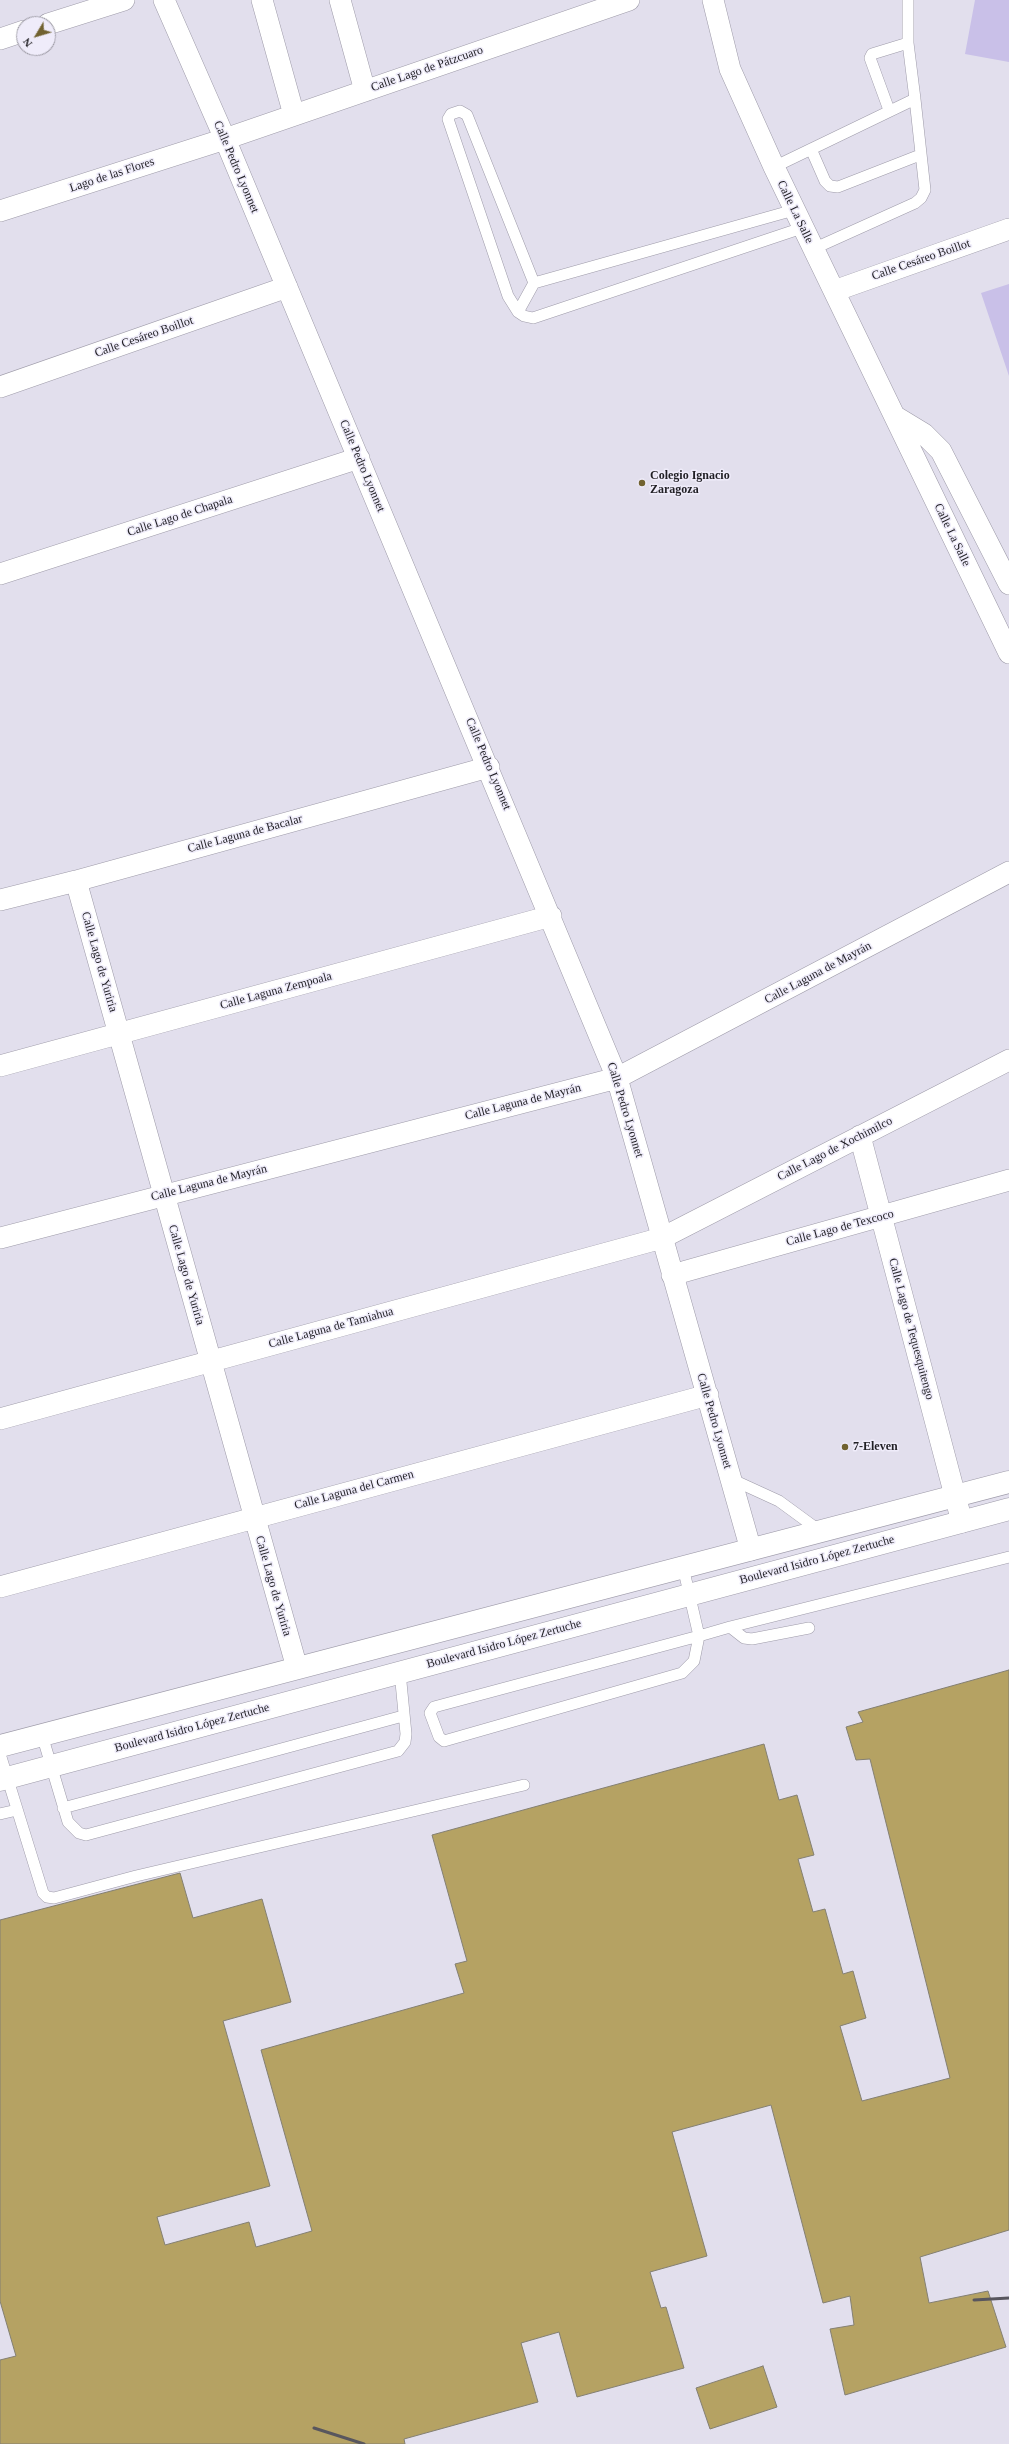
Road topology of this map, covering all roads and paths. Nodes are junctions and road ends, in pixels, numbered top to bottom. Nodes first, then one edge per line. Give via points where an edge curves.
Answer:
1 (124, 0) edge
2 (164, 0) edge
3 (262, 0) edge
4 (340, 0) edge
5 (629, 0) edge
6 (713, 0) edge
7 (908, 0) edge
8 (56, 21) edge
9 (16, 34) edge
10 (0, 39) edge
11 (908, 43) junction
12 (365, 91) junction
13 (915, 99) junction
14 (889, 110) junction
15 (294, 115) junction
16 (225, 139) junction
17 (811, 149) junction
18 (920, 155) junction
19 (774, 167) junction
20 (0, 211) edge
21 (798, 219) junction
22 (1009, 229) edge
23 (813, 249) junction
24 (534, 283) junction
25 (287, 287) junction
26 (834, 290) junction
27 (518, 312) junction
28 (0, 387) edge
29 (896, 417) junction
30 (359, 458) junction
31 (0, 574) edge
32 (1009, 584) edge
33 (1009, 653) edge
34 (489, 767) junction
35 (1009, 872) edge
36 (76, 881) junction
37 (0, 900) edge
38 (552, 916) junction
39 (120, 1034) junction
40 (1009, 1060) edge
41 (0, 1066) edge
42 (617, 1078) junction
43 (860, 1136) junction
44 (1009, 1180) edge
45 (163, 1195) junction
46 (882, 1217) junction
47 (0, 1238) edge
48 (662, 1238) junction
49 (672, 1274) junction
50 (211, 1360) junction
51 (708, 1395) junction
52 (0, 1419) edge
53 (731, 1479) junction
54 (1009, 1482) edge
55 (955, 1495) junction
56 (1009, 1509) edge
57 (254, 1517) junction
58 (962, 1522) junction
59 (821, 1531) junction
60 (751, 1550) junction
61 (1009, 1557) edge
62 (683, 1568) junction
63 (622, 1584) junction
64 (0, 1587) edge
65 (690, 1594) junction
66 (629, 1611) junction
67 (730, 1627) junction
68 (809, 1628) dead end
69 (699, 1636) junction
70 (297, 1668) junction
71 (400, 1672) junction
72 (403, 1716) junction
73 (42, 1735) junction
74 (0, 1746) edge
75 (0, 1754) edge
76 (50, 1766) junction
77 (4, 1779) edge
78 (524, 1785) dead end
79 (63, 1808) junction
80 (17, 1810) junction
81 (0, 1814) edge

1 - 8 street
2 - 16 street, Calle Pedro Lyonnet
3 - 15 street
4 - 12 street
5 - 12 street, Calle Lago de Pátzcuaro
6 - 19 street, Calle La Salle via 730,69
7 - 11 lane
9 - 10 street
11 - 13 lane
11 - 14 lane via 870,56
12 - 15 street, Calle Lago de Pátzcuaro
13 - 14 lane
13 - 18 lane
14 - 17 lane
15 - 16 street, Calle Lago de Pátzcuaro
16 - 20 street, Lago de las Flores
16 - 25 street, Calle Pedro Lyonnet
17 - 18 lane via 825,181 830,186 838,187
17 - 19 lane
18 - 23 lane via 925,190 921,198
19 - 21 street, Calle La Salle
21 - 23 street, Calle La Salle
21 - 24 lane
21 - 27 lane via 533,318
22 - 26 street, Calle Cesáreo Boillot
23 - 26 street, Calle La Salle
24 - 27 lane
24 - 27 lane via 467,115 460,111 451,114 448,119 508,296
25 - 28 street, Calle Cesáreo Boillot
25 - 30 street, Calle Pedro Lyonnet
26 - 29 street, Calle La Salle
29 - 32 street via 924,434 941,450
29 - 33 street, Calle La Salle
30 - 31 street, Calle Lago de Chapala
30 - 34 street, Calle Pedro Lyonnet
34 - 36 street, Calle Laguna de Bacalar
34 - 38 street, Calle Pedro Lyonnet
35 - 42 street, Calle Laguna de Mayrán
36 - 37 street, Calle Laguna de Bacalar
36 - 39 street, Calle Lago de Yuriria
38 - 39 street, Calle Laguna Zempoala
38 - 42 street, Calle Pedro Lyonnet
39 - 41 street, Calle Laguna Zempoala
39 - 45 street, Calle Lago de Yuriria
40 - 43 street, Calle Lago de Xochimilco
42 - 45 street, Calle Laguna de Mayrán
42 - 48 street, Calle Pedro Lyonnet
43 - 46 street, Calle Lago de Tequesquitengo
43 - 48 street, Calle Lago de Xochimilco
44 - 46 street, Calle Lago de Texcoco
45 - 47 street, Calle Laguna de Mayrán
45 - 50 street, Calle Lago de Yuriria
46 - 49 street, Calle Lago de Texcoco
46 - 55 street, Calle Lago de Tequesquitengo
48 - 49 street, Calle Pedro Lyonnet
48 - 50 street, Calle Laguna de Tamiahua
49 - 51 street, Calle Pedro Lyonnet
50 - 52 street, Calle Laguna de Tamiahua
50 - 57 street, Calle Lago de Yuriria
51 - 53 street, Calle Pedro Lyonnet
51 - 57 street, Calle Laguna del Carmen
53 - 59 lane via 779,1501
53 - 60 street, Calle Pedro Lyonnet
54 - 55 main road
55 - 58 street, Calle Lago de Tequesquitengo
55 - 59 main road
56 - 58 main road, Boulevard Isidro López Zertuche
57 - 64 street, Calle Laguna del Carmen
57 - 70 street, Calle Lago de Yuriria
58 - 65 main road, Boulevard Isidro López Zertuche
59 - 60 main road
60 - 62 main road
61 - 67 lane
62 - 63 main road
62 - 65 lane
63 - 66 main road
63 - 70 main road
65 - 66 main road, Boulevard Isidro López Zertuche
65 - 69 lane
66 - 71 main road, Boulevard Isidro López Zertuche
67 - 68 lane via 744,1638 752,1639
67 - 69 lane
69 - 69 lane via 694,1661 682,1673 444,1741 439,1737 430,1713 434,1707
70 - 73 main road
71 - 72 lane
71 - 76 main road, Boulevard Isidro López Zertuche
72 - 79 lane
72 - 79 lane via 404,1742 398,1751 390,1754 86,1835 73,1828
73 - 74 main road
73 - 76 lane
75 - 77 lane
76 - 77 main road, Boulevard Isidro López Zertuche
76 - 79 lane
77 - 80 lane
78 - 80 lane via 54,1898 43,1893
80 - 81 lane

